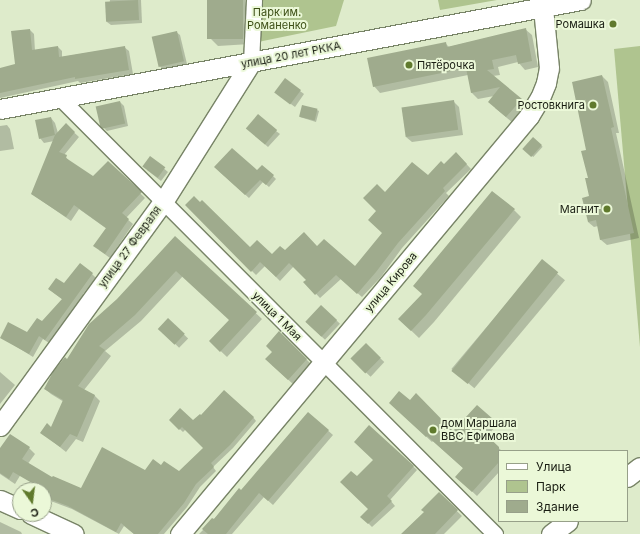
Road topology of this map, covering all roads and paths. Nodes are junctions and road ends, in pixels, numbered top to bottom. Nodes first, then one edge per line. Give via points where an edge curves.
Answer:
1 (254, 0) edge
2 (581, 0) edge
3 (543, 8) junction
4 (251, 62) junction
5 (60, 98) junction
6 (0, 110) edge
7 (163, 202) junction
8 (324, 362) junction
9 (0, 426) edge
10 (640, 467) edge
11 (628, 475) edge
12 (0, 500) edge
13 (12, 505) edge
14 (48, 522) edge
15 (567, 522) edge
16 (74, 534) edge
17 (180, 534) edge
18 (495, 534) edge
19 (551, 534) edge

1 - 4 street
2 - 3 street, улица 20 лет РККА
3 - 4 street, улица 20 лет РККА
3 - 8 street, улица Кирова via 549,68 540,98 529,116
4 - 5 street, улица 20 лет РККА
4 - 7 street, улица 27 Февраля
5 - 6 street, улица 20 лет РККА
5 - 7 street, улица 1 Мая
7 - 8 street, улица 1 Мая
7 - 9 street, улица 27 Февраля
8 - 17 street, улица Кирова
8 - 18 street, улица 1 Мая
10 - 11 street
12 - 13 street
14 - 16 street
15 - 19 street

